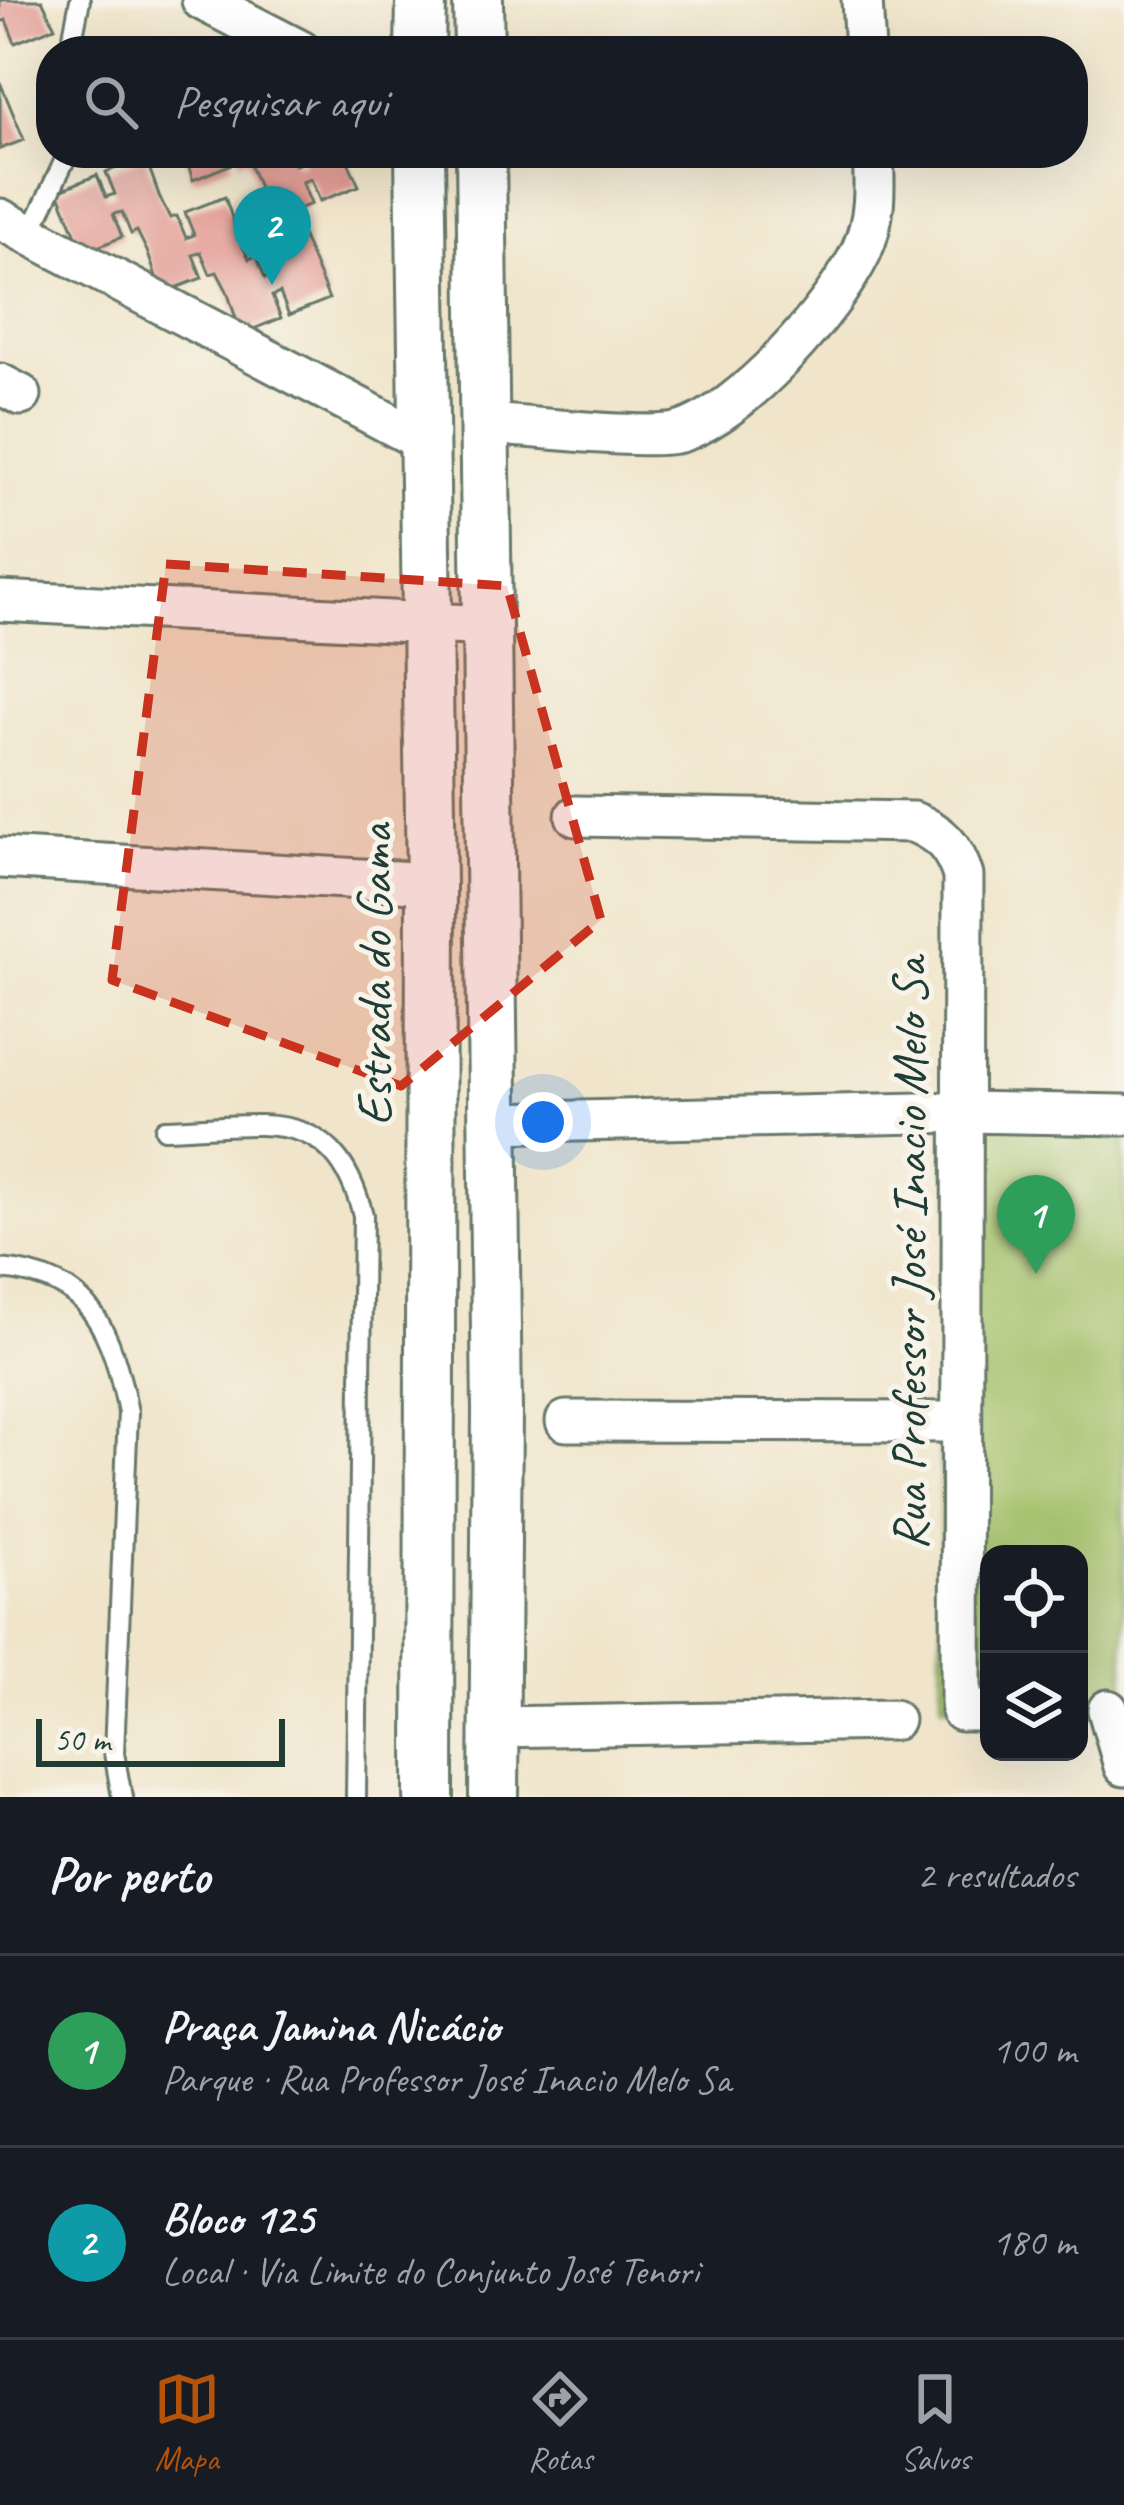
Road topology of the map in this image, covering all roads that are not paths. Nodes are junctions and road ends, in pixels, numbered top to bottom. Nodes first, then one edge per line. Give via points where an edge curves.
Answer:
1 (80, 0) edge
2 (202, 0) edge
3 (421, 0) edge
4 (478, 0) edge
5 (862, 0) edge
6 (73, 36) edge
7 (273, 36) edge
8 (420, 36) edge
9 (479, 36) edge
10 (864, 36) edge
11 (57, 168) edge
12 (420, 168) edge
13 (481, 168) edge
14 (874, 168) edge
15 (15, 227) edge
16 (487, 424) junction
17 (422, 440) junction
18 (0, 601) edge
19 (428, 623) junction
20 (488, 626) junction
21 (577, 816) dead end
22 (0, 858) edge
23 (431, 883) junction
24 (963, 1112) junction
25 (1124, 1115) edge
26 (494, 1123) junction
27 (164, 1129) dead end
28 (0, 1269) edge
29 (566, 1420) dead end
30 (961, 1422) junction
31 (1104, 1710) edge
32 (975, 1711) edge
33 (893, 1720) dead end
34 (516, 1727) junction
35 (1124, 1766) edge
36 (122, 1797) edge
37 (356, 1797) edge
38 (429, 1797) edge
39 (494, 1797) edge

1 - 6 lane
2 - 7 street
3 - 8 street
4 - 9 street
5 - 10 street
11 - 15 lane
12 - 17 street, Estrada do Gama
13 - 16 street
14 - 16 street via 876,203 861,252 824,307 721,412 677,433
15 - 17 street
16 - 20 street
17 - 19 street, Estrada do Gama
18 - 19 street
19 - 20 street
19 - 23 street, Estrada do Gama
20 - 26 street
21 - 24 street, Rua Professor José Inacio Melo Sa via 913,822 948,842 963,876
22 - 23 street
23 - 38 street, Estrada do Gama
24 - 25 street
24 - 26 street
24 - 30 street, Rua Professor José Inacio Melo Sa
26 - 34 street
27 - 37 lane via 301,1130 328,1142 353,1179 363,1215
28 - 36 lane via 66,1286 94,1310 118,1365 128,1412 114,1754
29 - 30 street
30 - 32 street, Rua Professor José Inacio Melo Sa
31 - 35 street
33 - 34 street
34 - 39 street

